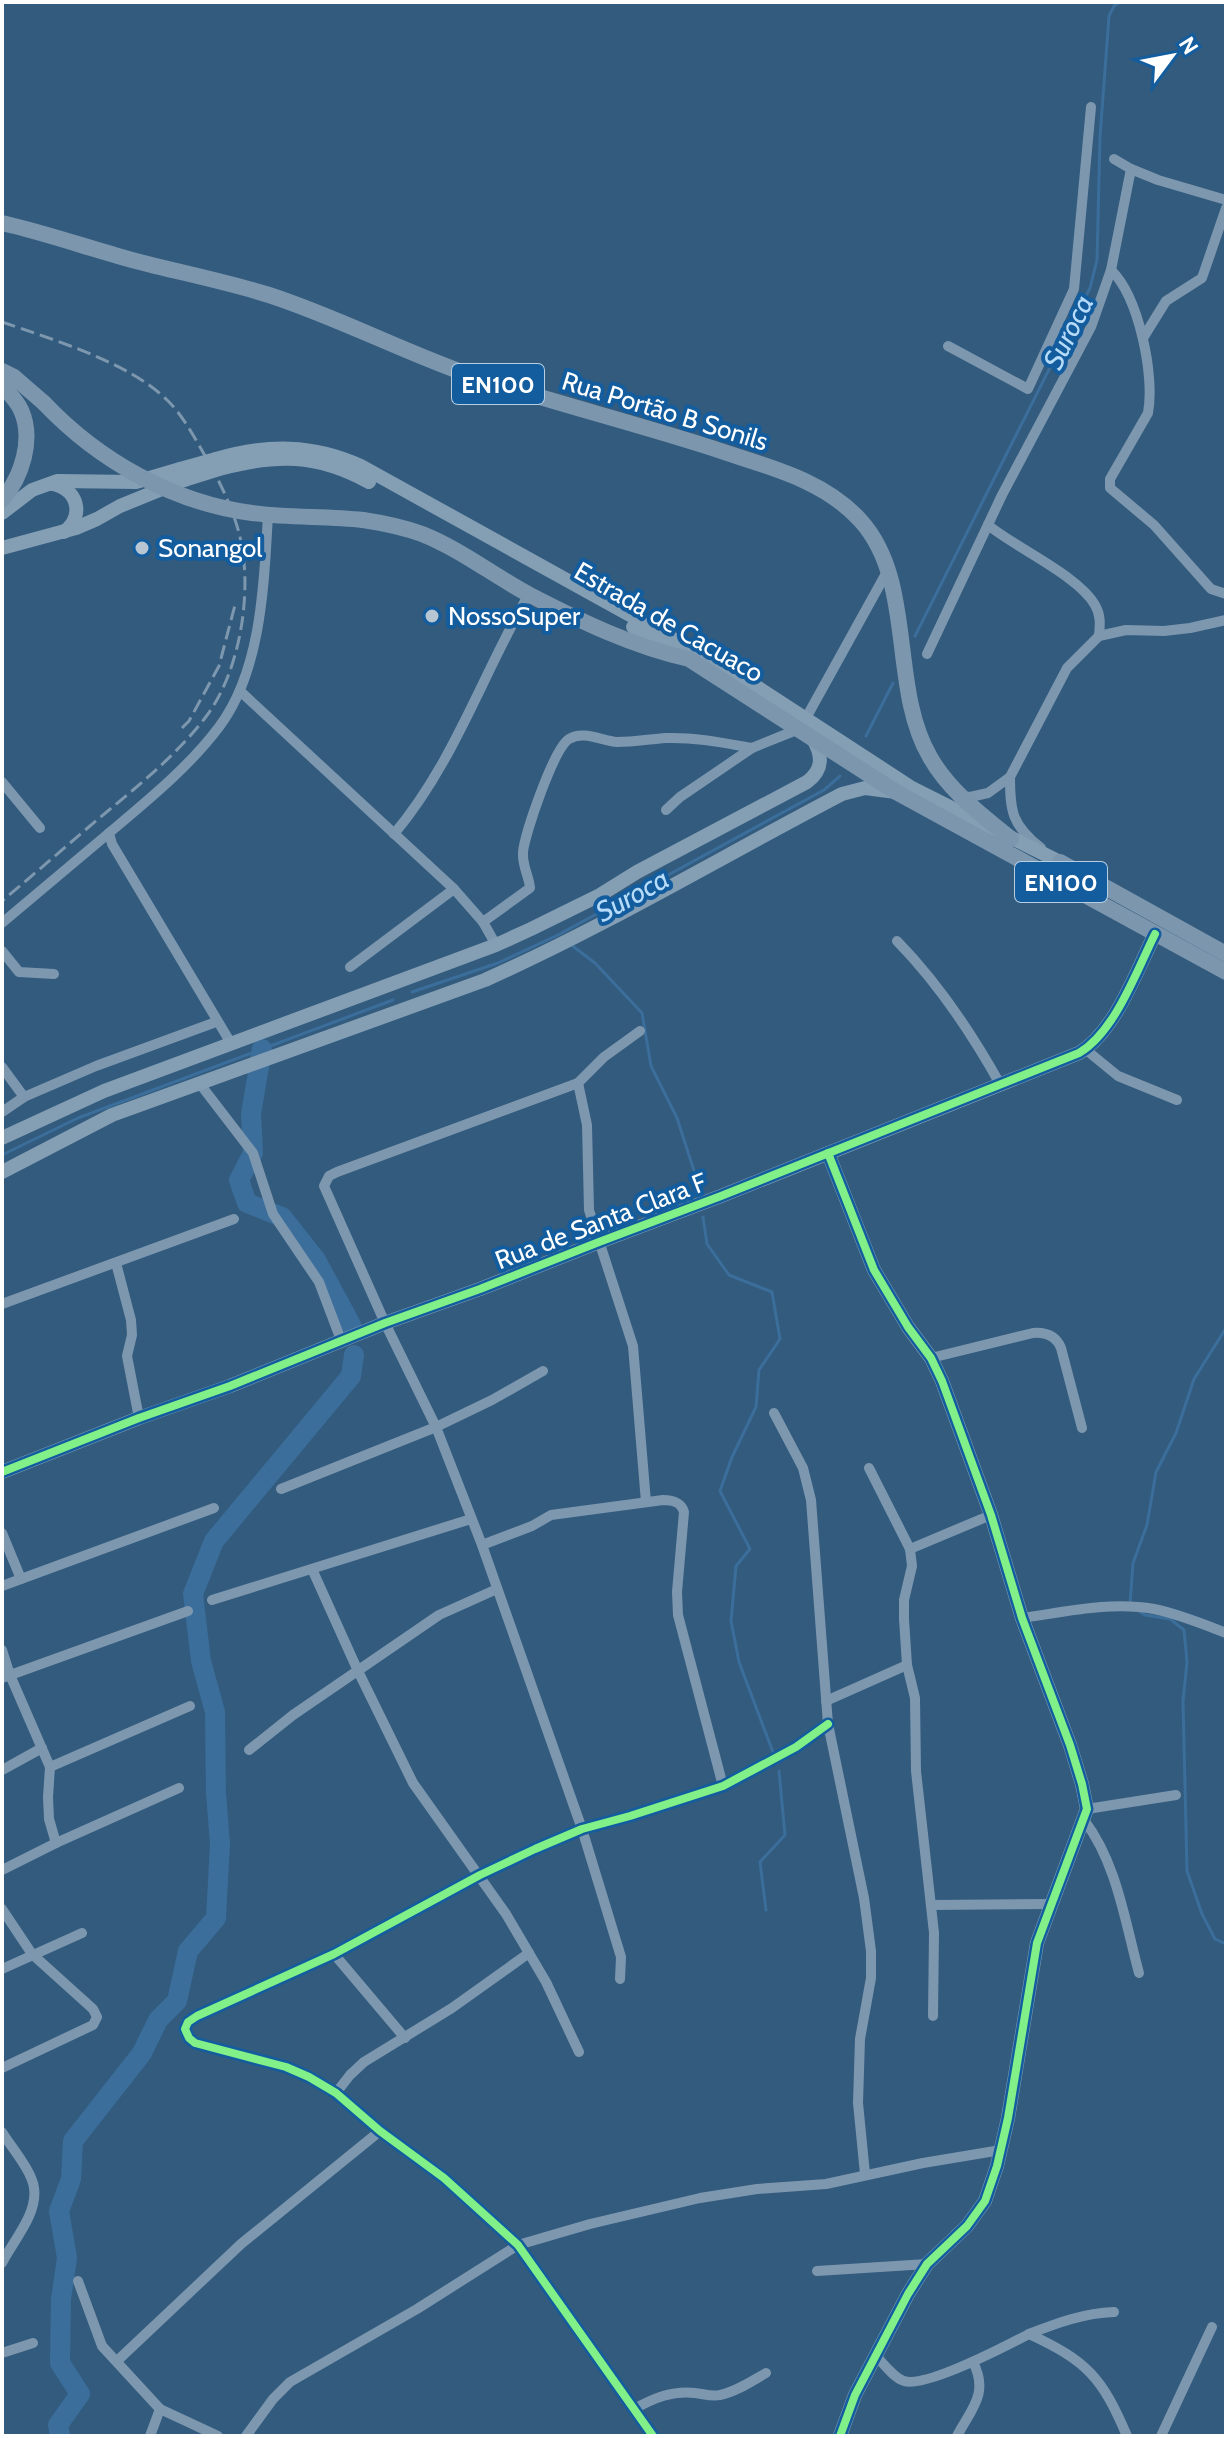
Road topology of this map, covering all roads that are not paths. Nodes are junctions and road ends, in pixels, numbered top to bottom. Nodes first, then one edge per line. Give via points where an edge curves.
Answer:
1 (1091, 107) dead end
2 (1114, 159) dead end
3 (1131, 169) junction
4 (1226, 200) edge
5 (1226, 208) edge
6 (2, 223) edge
7 (1111, 270) junction
8 (1143, 338) junction
9 (948, 346) dead end
10 (2, 371) edge
11 (2, 385) edge
12 (218, 464) junction
13 (182, 475) junction
14 (45, 484) junction
15 (2, 500) edge
16 (2, 513) edge
17 (268, 515) junction
18 (988, 525) junction
19 (60, 534) junction
20 (2, 548) edge
21 (888, 570) junction
22 (529, 594) junction
23 (1226, 594) edge
24 (1226, 620) edge
25 (1099, 636) junction
26 (927, 654) dead end
27 (689, 659) junction
28 (240, 691) junction
29 (911, 707) joint
30 (806, 729) junction
31 (752, 748) junction
32 (863, 764) junction
33 (1010, 777) junction
34 (2, 782) edge
35 (896, 792) junction
36 (961, 796) junction
37 (666, 810) dead end
38 (40, 828) dead end
39 (109, 833) junction
40 (394, 834) junction
41 (1011, 839) junction
42 (1060, 862) junction
43 (454, 889) junction
44 (483, 922) junction
45 (2, 923) edge
46 (1155, 934) junction
47 (897, 941) dead end
48 (496, 945) junction
49 (2, 951) edge
50 (1226, 954) edge
51 (350, 967) dead end
52 (1226, 972) edge
53 (54, 974) dead end
54 (396, 982) junction
55 (406, 1008) junction
56 (216, 1022) junction
57 (640, 1031) dead end
58 (232, 1045) junction
59 (1085, 1049) junction
60 (2, 1067) edge
61 (578, 1083) junction
62 (200, 1084) junction
63 (1000, 1084) junction
64 (24, 1097) junction
65 (1177, 1100) dead end
66 (2, 1112) edge
67 (2, 1138) edge
68 (828, 1153) junction
69 (2, 1172) edge
70 (234, 1219) dead end
71 (599, 1242) junction
72 (116, 1263) junction
73 (2, 1304) edge
74 (385, 1323) junction
75 (341, 1340) junction
76 (931, 1358) junction
77 (543, 1371) dead end
78 (774, 1413) dead end
79 (139, 1418) junction
80 (436, 1427) junction
81 (1082, 1428) dead end
82 (869, 1468) dead end
83 (2, 1472) edge
84 (281, 1489) dead end
85 (646, 1502) junction
86 (214, 1508) dead end
87 (991, 1515) junction
88 (471, 1519) junction
89 (2, 1533) edge
90 (482, 1545) junction
91 (910, 1549) junction
92 (312, 1569) junction
93 (21, 1579) junction
94 (2, 1586) edge
95 (497, 1589) junction
96 (212, 1600) dead end
97 (188, 1611) dead end
98 (1022, 1618) junction
99 (1226, 1633) edge
100 (2, 1650) edge
101 (907, 1665) junction
102 (358, 1671) junction
103 (6, 1676) edge
104 (826, 1701) junction
105 (190, 1706) dead end
106 (828, 1724) junction
107 (42, 1748) junction
108 (249, 1750) dead end
109 (50, 1767) junction
110 (2, 1770) edge
111 (723, 1786) junction
112 (179, 1788) dead end
113 (1176, 1795) dead end
114 (1085, 1814) junction
115 (582, 1829) junction
116 (56, 1843) junction
117 (2, 1870) edge
118 (480, 1875) junction
119 (1050, 1904) junction
120 (931, 1905) junction
121 (2, 1909) edge
122 (82, 1933) dead end
123 (529, 1953) junction
124 (32, 1954) junction
125 (334, 1954) junction
126 (2, 1969) edge
127 (1139, 1973) dead end
128 (620, 1979) dead end
129 (933, 2016) dead end
130 (405, 2038) junction
131 (579, 2052) dead end
132 (2, 2068) edge
133 (336, 2093) junction
134 (380, 2131) junction
135 (2, 2132) edge
136 (1001, 2150) junction
137 (865, 2174) junction
138 (518, 2245) junction
139 (2, 2263) edge
140 (927, 2264) junction
141 (817, 2271) dead end
142 (78, 2281) dead end
143 (1114, 2312) dead end
144 (1212, 2327) dead end
145 (1029, 2334) junction
146 (33, 2343) dead end
147 (2, 2353) edge
148 (876, 2356) junction
149 (117, 2361) junction
150 (973, 2362) junction
151 (766, 2373) dead end
152 (160, 2409) junction
153 (634, 2409) junction
154 (150, 2436) edge
155 (218, 2436) edge
156 (246, 2436) edge
157 (653, 2436) edge
158 (840, 2436) edge
159 (957, 2436) edge
160 (1127, 2436) edge
161 (1161, 2436) edge

1 - 9 street via 1074,289 1028,389
2 - 3 street
3 - 4 street
3 - 7 street
5 - 8 street via 1202,278 1166,301
6 - 21 main road, Rua Portão B Sonils / EN100 via 268,295 464,373 789,474 851,510 875,539
7 - 8 street via 1126,289
7 - 18 street via 1091,327
8 - 23 street via 1148,413 1110,479 1110,488 1154,525 1211,589
10 - 17 main road, EN100, bridge via 131,472 218,507
11 - 15 main road via 22,411 26,434 20,467
12 - 13 main road, Estrada de Cacuaco, bridge
12 - 27 main road, Estrada de Cacuaco via 292,458 357,475
12 - 30 main road, Estrada de Cacuaco via 237,453 280,447 344,458 740,676
13 - 14 main road, Estrada de Cacuaco
13 - 19 main road, Estrada de Cacuaco
14 - 16 main road
14 - 19 main road via 62,486 77,506 73,523
17 - 22 main road, EN100, bridge via 399,526 425,535
17 - 28 street via 257,635
18 - 25 street via 1086,593 1101,621
18 - 26 street
19 - 20 main road, Estrada de Cacuaco
21 - 29 main road, Rua Portão B Sonils / EN100
21 - 30 street
22 - 27 main road, EN100 via 657,652
22 - 40 street via 449,753
24 - 25 street
25 - 33 street via 1067,668
27 - 30 main road, Estrada de Cacuaco / EN100
28 - 39 street via 221,725 187,762
28 - 40 street
29 - 36 main road, Estrada de Cacuaco / EN100 via 929,756
30 - 31 street
30 - 32 main road, Estrada de Cacuaco / EN100
30 - 48 main road via 821,760 807,782 562,915
31 - 37 street
31 - 44 street via 677,738 570,738 557,756 525,838 530,888
32 - 35 main road, Estrada de Cacuaco / EN100
32 - 41 main road, Estrada de Cacuaco
33 - 36 street via 988,793
33 - 42 street via 1010,803 1018,826
34 - 38 street
35 - 46 main road, Estrada de Cacuaco / EN100
35 - 55 main road via 865,788 842,794 549,951
36 - 41 main road, Estrada de Cacuaco / EN100
39 - 45 street
39 - 56 street
40 - 43 street
41 - 42 main road, Estrada de Cacuaco
42 - 50 main road, Estrada de Cacuaco / EN100
43 - 44 street
43 - 51 street
44 - 48 street
46 - 52 main road, Estrada de Cacuaco / EN100
46 - 59 main road, Rua de Santa Clara F via 1125,996
47 - 63 street via 943,993
48 - 54 main road
49 - 53 street via 19,972
54 - 55 main road
54 - 58 main road
55 - 62 main road
56 - 58 street
56 - 64 street
57 - 61 street
58 - 67 main road via 104,1091
59 - 63 main road, Rua de Santa Clara F
59 - 65 street via 1118,1076
60 - 64 street
61 - 71 street via 587,1125 589,1210
61 - 74 street via 329,1176 324,1186
62 - 69 main road via 112,1115
62 - 75 street via 253,1153 273,1214 319,1282
63 - 68 main road, Rua de Santa Clara F
64 - 66 street
68 - 71 main road, Rua de Santa Clara F
68 - 76 main road via 874,1270
70 - 72 street
71 - 74 main road, Rua de Santa Clara F
71 - 85 street via 633,1346
72 - 73 street
72 - 79 street via 131,1320 127,1356
74 - 75 main road, Rua de Santa Clara F
74 - 80 street
75 - 79 main road, Rua de Santa Clara F
76 - 81 street via 1048,1334 1059,1342
76 - 87 main road
77 - 80 street
78 - 104 street via 803,1468 811,1500
79 - 83 main road, Rua de Santa Clara F
80 - 84 street
80 - 88 street
82 - 91 street
85 - 90 street via 551,1515
85 - 111 street via 669,1500 684,1512 678,1615
86 - 93 street
87 - 91 street
87 - 98 main road
88 - 90 street
88 - 92 street
89 - 93 street
90 - 95 street
91 - 101 street via 903,1610
92 - 96 street
92 - 102 street
93 - 94 street
95 - 102 street via 439,1615
95 - 115 street
97 - 103 street
98 - 99 street via 1126,1606 1169,1612
98 - 114 main road via 1070,1745
100 - 103 street
101 - 104 street
101 - 120 street via 915,1698 916,1771
102 - 108 street
102 - 118 street via 413,1783
103 - 107 street
104 - 106 street
105 - 109 street
106 - 111 street
106 - 137 street via 871,1951 858,2103
107 - 109 street
107 - 110 street
109 - 116 street via 48,1808
111 - 115 street
112 - 116 street
113 - 114 street
114 - 119 main road
114 - 127 street via 1108,1861
115 - 118 street
115 - 128 street via 621,1957
116 - 117 street
118 - 123 street
118 - 125 street
119 - 120 street
119 - 136 main road via 1037,1943
120 - 129 street
121 - 124 street
122 - 124 street
123 - 130 street
123 - 131 street
124 - 126 street
124 - 132 street via 97,2017 93,2025
125 - 130 street
125 - 133 street via 197,2016 185,2029 195,2043 286,2067
130 - 133 street via 357,2067
133 - 134 street
134 - 138 street via 444,2178
134 - 149 street via 241,2244
135 - 139 street via 35,2189 26,2222
136 - 137 street
136 - 140 main road via 980,2211
137 - 138 street via 826,2184 700,2198
138 - 153 street
138 - 156 street via 290,2382
140 - 141 street
140 - 148 main road
142 - 149 street via 102,2346
143 - 145 street via 1072,2318
144 - 161 street
145 - 150 street
145 - 160 street via 1089,2370
146 - 147 street
148 - 150 street via 905,2381 915,2382
148 - 158 main road
149 - 152 street
150 - 159 street via 980,2376 979,2393
151 - 153 street via 724,2395 673,2393
152 - 154 street
152 - 155 street
153 - 157 street

